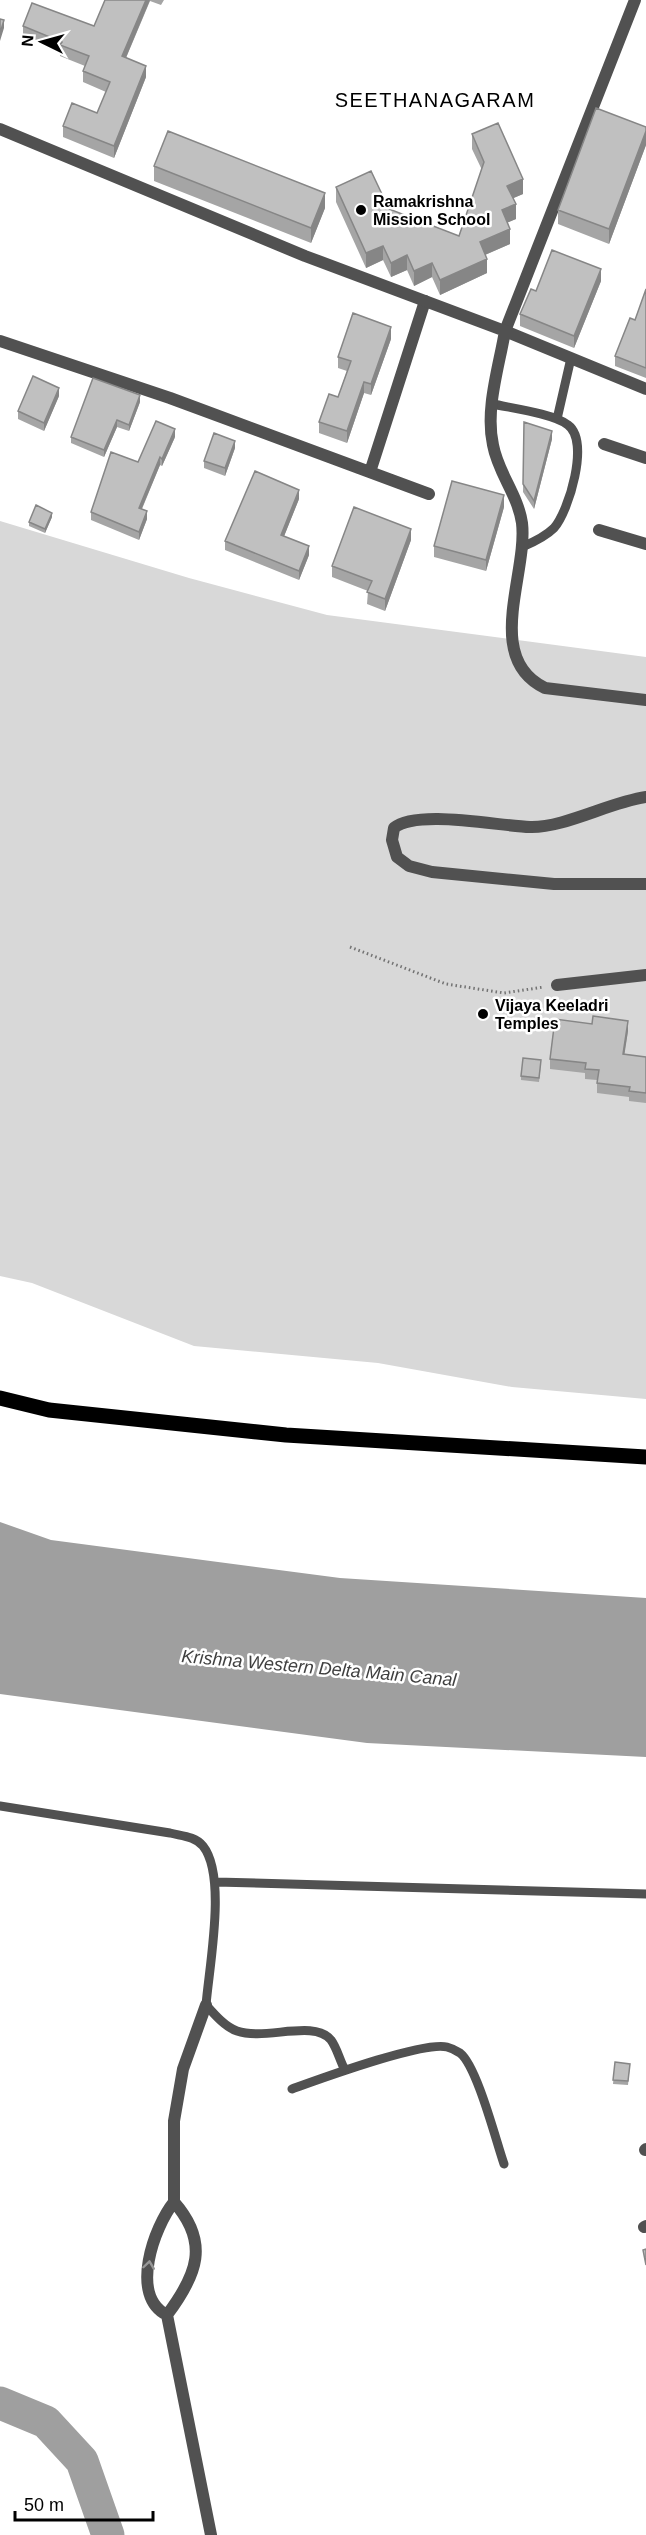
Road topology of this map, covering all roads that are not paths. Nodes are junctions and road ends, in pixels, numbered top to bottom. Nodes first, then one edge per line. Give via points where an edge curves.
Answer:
1 (635, 0) edge
2 (0, 129) edge
3 (425, 302) junction
4 (505, 332) junction
5 (0, 341) edge
6 (571, 358) junction
7 (646, 389) edge
8 (493, 404) junction
9 (557, 419) junction
10 (604, 444) dead end
11 (646, 458) edge
12 (370, 472) junction
13 (429, 494) dead end
14 (599, 530) dead end
15 (646, 544) edge
16 (522, 547) junction
17 (646, 700) edge
18 (646, 797) edge
19 (646, 884) edge
20 (646, 975) edge
21 (557, 985) road end
22 (0, 1398) edge
23 (646, 1457) edge
24 (0, 1806) edge
25 (216, 1882) junction
26 (646, 1894) edge
27 (206, 2004) junction
28 (345, 2070) junction
29 (292, 2089) dead end
30 (504, 2164) dead end
31 (174, 2202) junction
32 (168, 2315) junction
33 (211, 2535) edge

1 - 4 street
2 - 3 street via 304,256
3 - 4 street
3 - 12 street
4 - 6 street
4 - 8 street
5 - 12 street via 170,398
6 - 7 street
6 - 9 lane
8 - 9 lane
8 - 16 street via 493,447 522,522
9 - 16 lane via 570,425 576,436 570,495 554,527
10 - 11 street
12 - 13 street
14 - 15 street
16 - 17 street via 512,612 513,645 518,664 532,682 545,688
18 - 19 street via 532,827 402,821 393,828 392,840 397,856 409,866 432,872 554,884
20 - 21 street
22 - 23 main road via 49,1410 286,1435
24 - 25 lane via 193,1838 209,1855
25 - 26 lane
25 - 27 lane
27 - 28 lane via 235,2031 266,2036 321,2032 331,2041
27 - 31 street via 183,2069 174,2121
28 - 29 lane
28 - 30 lane via 422,2049 447,2047 461,2054 475,2077
31 - 32 street via 187,2216 198,2252 183,2295
32 -> 31 street via 157,2310 149,2295 147,2268
32 - 33 street

